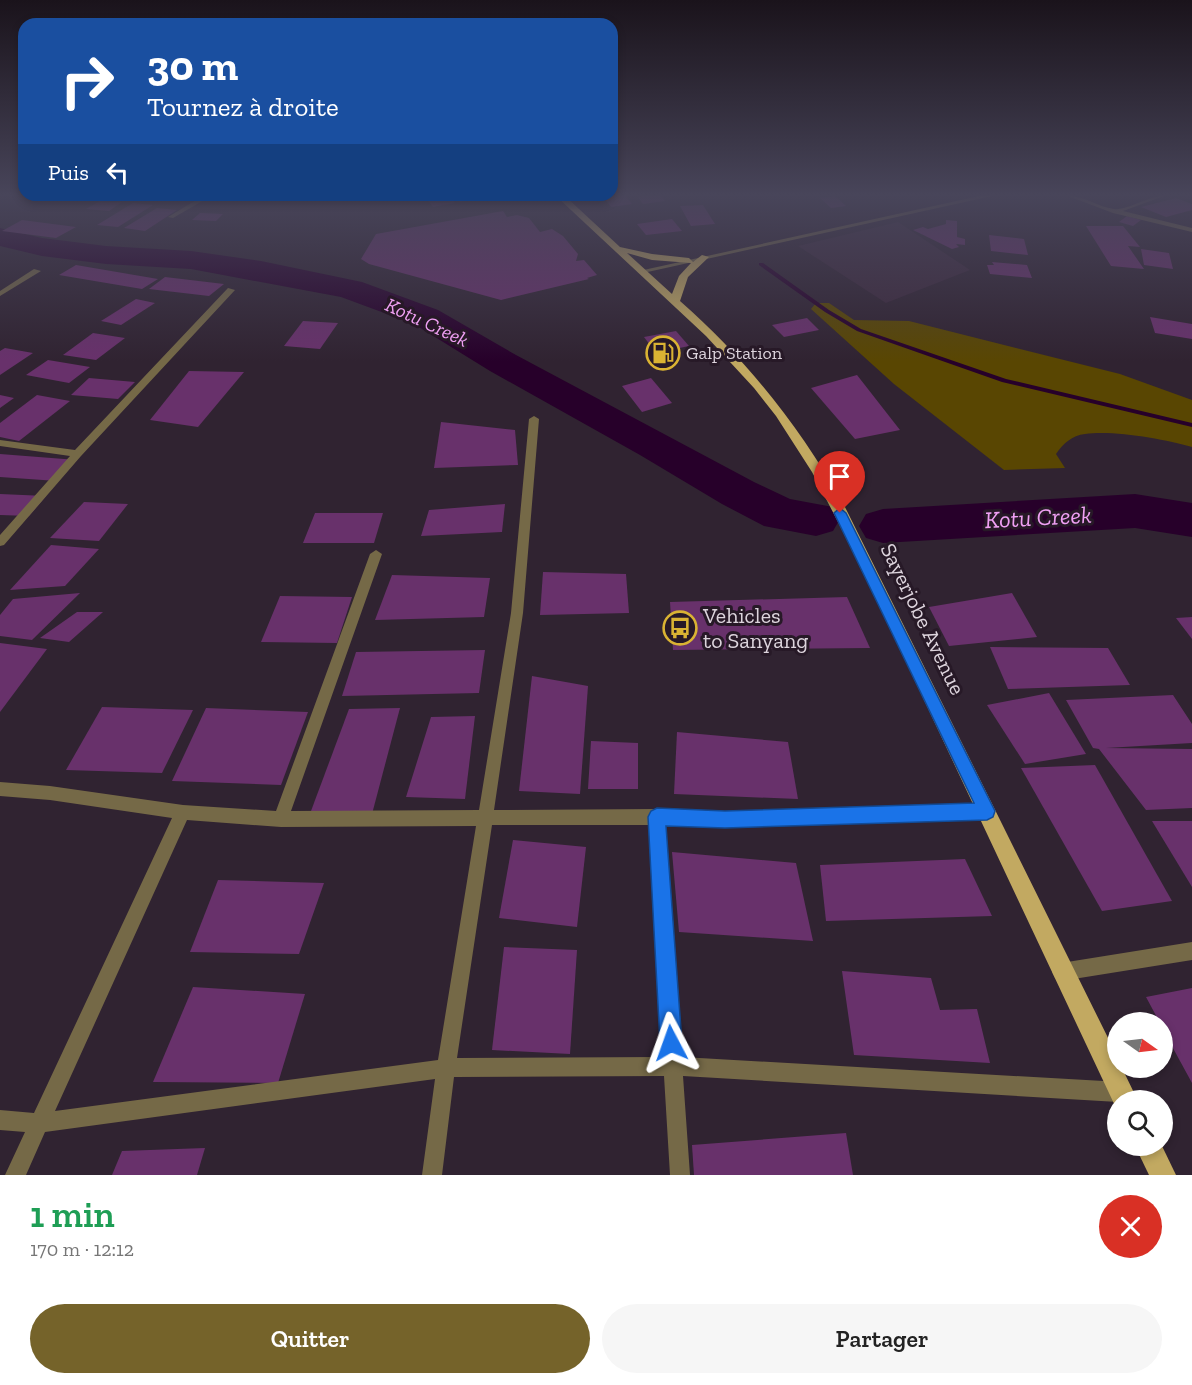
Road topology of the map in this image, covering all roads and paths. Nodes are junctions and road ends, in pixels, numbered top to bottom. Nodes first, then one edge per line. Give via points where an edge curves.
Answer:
1 (620, 251) edge
2 (629, 251) edge
3 (734, 251) edge
4 (705, 257) junction
5 (689, 261) junction
6 (37, 271) dead end
7 (643, 271) junction
8 (231, 290) dead end
9 (0, 294) edge
10 (675, 302) junction
11 (534, 419) dead end
12 (0, 443) edge
13 (77, 454) junction
14 (0, 542) edge
15 (376, 554) dead end
16 (0, 789) edge
17 (987, 811) junction
18 (183, 812) junction
19 (657, 817) junction
20 (484, 818) junction
21 (281, 819) junction
22 (1192, 951) edge
23 (1061, 972) junction
24 (672, 1066) junction
25 (446, 1068) junction
26 (1120, 1090) edge
27 (1107, 1095) edge
28 (0, 1120) edge
29 (38, 1122) junction
30 (1153, 1156) edge
31 (15, 1175) edge
32 (432, 1175) edge
33 (680, 1175) edge
34 (1163, 1175) edge

1 - 7 main road, Sayerjobe Avenue
2 - 5 main road
3 - 4 street
4 - 5 street
4 - 10 main road via 680,279
5 - 7 street
6 - 9 street
7 - 10 main road, Sayerjobe Avenue
8 - 13 street
10 - 17 main road, Sayerjobe Avenue via 745,371 781,414 812,463 849,529
11 - 20 street via 517,613
12 - 13 street
13 - 14 street
15 - 21 street
16 - 18 street
17 - 19 street via 725,820
17 - 23 main road, Sayerjobe Avenue
18 - 21 street
18 - 29 street
19 - 20 street
19 - 24 street
20 - 21 street
20 - 25 street
22 - 23 street
23 - 26 main road, Sayerjobe Avenue
24 - 25 street
24 - 27 street
24 - 33 street
25 - 29 street
25 - 32 street
28 - 29 street
29 - 31 street
30 - 34 main road

